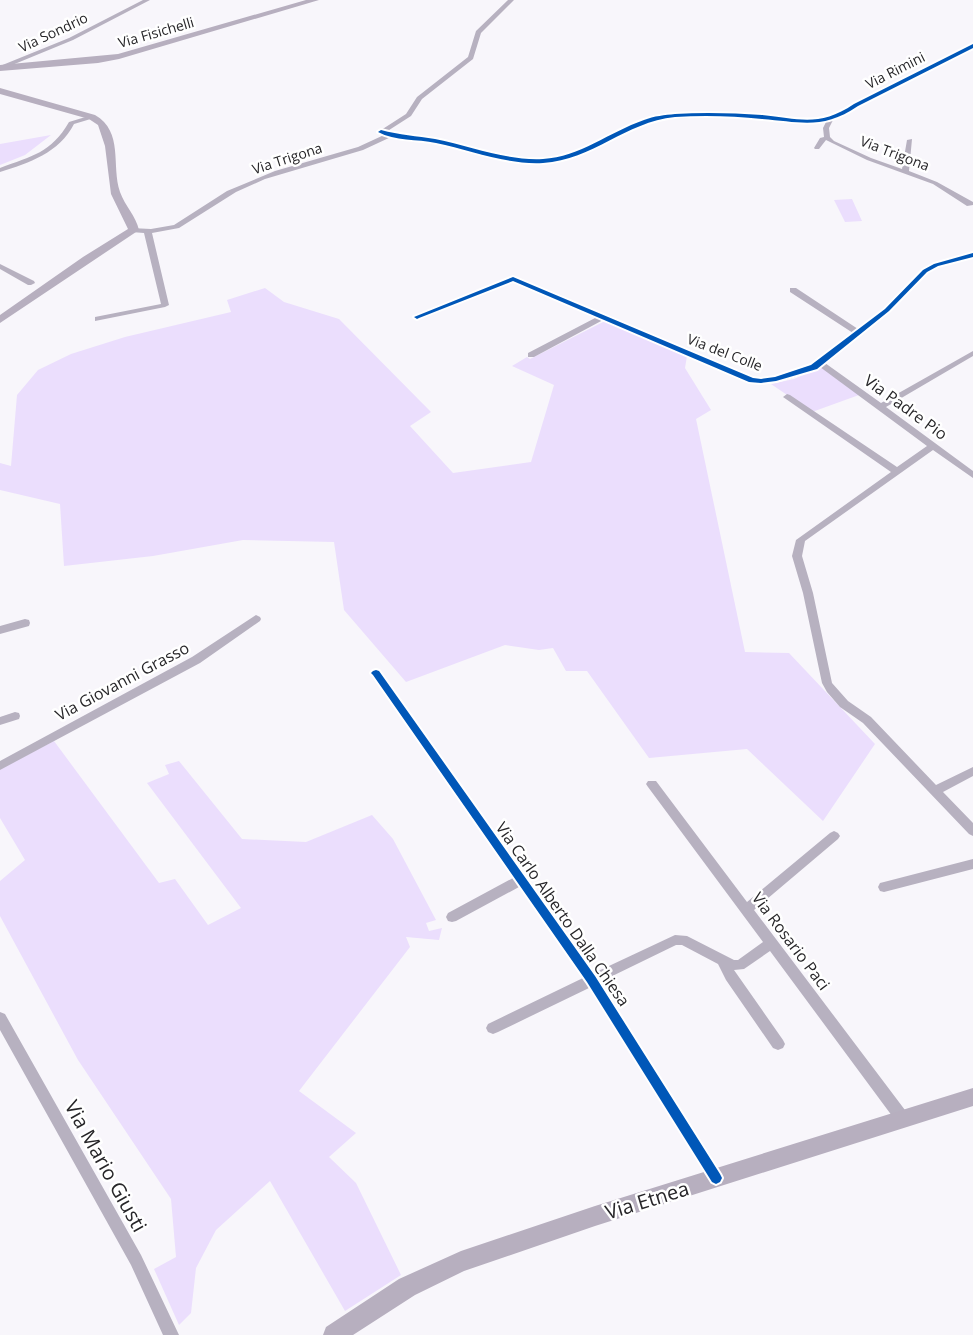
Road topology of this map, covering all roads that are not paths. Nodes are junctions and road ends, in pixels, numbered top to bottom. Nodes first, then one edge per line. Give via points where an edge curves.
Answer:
1 (147, 0) edge
2 (315, 0) edge
3 (511, 0) edge
4 (973, 46) edge
5 (0, 69) edge
6 (0, 91) edge
7 (92, 117) junction
8 (830, 121) junction
9 (389, 135) junction
10 (827, 138) junction
11 (910, 140) dead end
12 (817, 148) dead end
13 (0, 170) edge
14 (905, 172) junction
15 (972, 203) edge
16 (134, 230) junction
17 (148, 232) junction
18 (973, 255) edge
19 (0, 267) edge
20 (31, 283) dead end
21 (793, 290) dead end
22 (417, 317) dead end
23 (603, 317) junction
24 (98, 319) dead end
25 (0, 320) edge
26 (858, 333) junction
27 (973, 352) edge
28 (531, 355) dead end
29 (820, 363) junction
30 (787, 397) dead end
31 (880, 407) junction
32 (934, 446) junction
33 (897, 472) junction
34 (973, 475) edge
35 (256, 619) dead end
36 (25, 623) dead end
37 (0, 630) edge
38 (376, 673) dead end
39 (15, 716) dead end
40 (0, 721) edge
41 (0, 766) edge
42 (973, 771) edge
43 (652, 784) dead end
44 (935, 792) junction
45 (973, 831) edge
46 (834, 836) dead end
47 (973, 864) edge
48 (521, 880) junction
49 (884, 886) dead end
50 (747, 909) junction
51 (452, 917) dead end
52 (772, 943) junction
53 (724, 962) junction
54 (591, 980) junction
55 (0, 1018) edge
56 (493, 1028) dead end
57 (778, 1044) dead end
58 (973, 1097) edge
59 (903, 1119) junction
60 (716, 1178) junction
61 (171, 1335) edge
62 (334, 1335) edge

1 - 5 street, Via Sondrio via 64,43
2 - 5 main road, Via Fisichelli via 119,56
3 - 9 street via 478,32 471,58 420,98 410,115 381,132
4 - 8 street, Via Rimini
6 - 7 main road
7 - 13 street via 71,123 63,138 35,159
7 - 16 main road via 105,126 114,190
8 - 9 street via 682,115 642,122 568,158 540,161
8 - 10 street
9 - 17 street, Via Trigona via 262,179 228,194 187,223
10 - 12 street
10 - 14 street, Via Trigona
11 - 14 street
14 - 15 street, Via Trigona via 936,183
16 - 17 street, Via Trigona
16 - 25 main road
17 - 24 street via 165,304
18 - 26 street, Via del Colle via 925,271
19 - 20 street
21 - 26 street
22 - 23 street, Via del Colle via 513,279
23 - 28 street
23 - 29 street, Via del Colle via 752,380 795,375
26 - 29 street, Via del Colle
27 - 31 street
29 - 31 street, Via Padre Pio
30 - 33 street
31 - 32 street, Via Padre Pio
32 - 33 street
32 - 34 street, Via Padre Pio
33 - 44 street via 801,540 797,556 831,691 867,720
35 - 41 street, Via Giovanni Grasso via 196,660
36 - 37 street
38 - 48 street, Via Carlo Alberto Dalla Chiesa
39 - 40 street
42 - 44 street
43 - 50 street, Via Rosario Paci
44 - 45 street
46 - 50 street
47 - 49 street
48 - 51 street
48 - 54 street, Via Carlo Alberto Dalla Chiesa
50 - 52 street, Via Rosario Paci
52 - 53 street via 740,965
52 - 59 street, Via Rosario Paci
53 - 54 street via 683,940 675,940
53 - 57 street
54 - 56 street
54 - 60 street, Via Carlo Alberto Dalla Chiesa
55 - 61 street, Via Mario Giusti via 136,1260
58 - 59 main road, Via Etnea
59 - 60 main road, Via Etnea
60 - 62 main road, Via Etnea via 461,1262 407,1287

